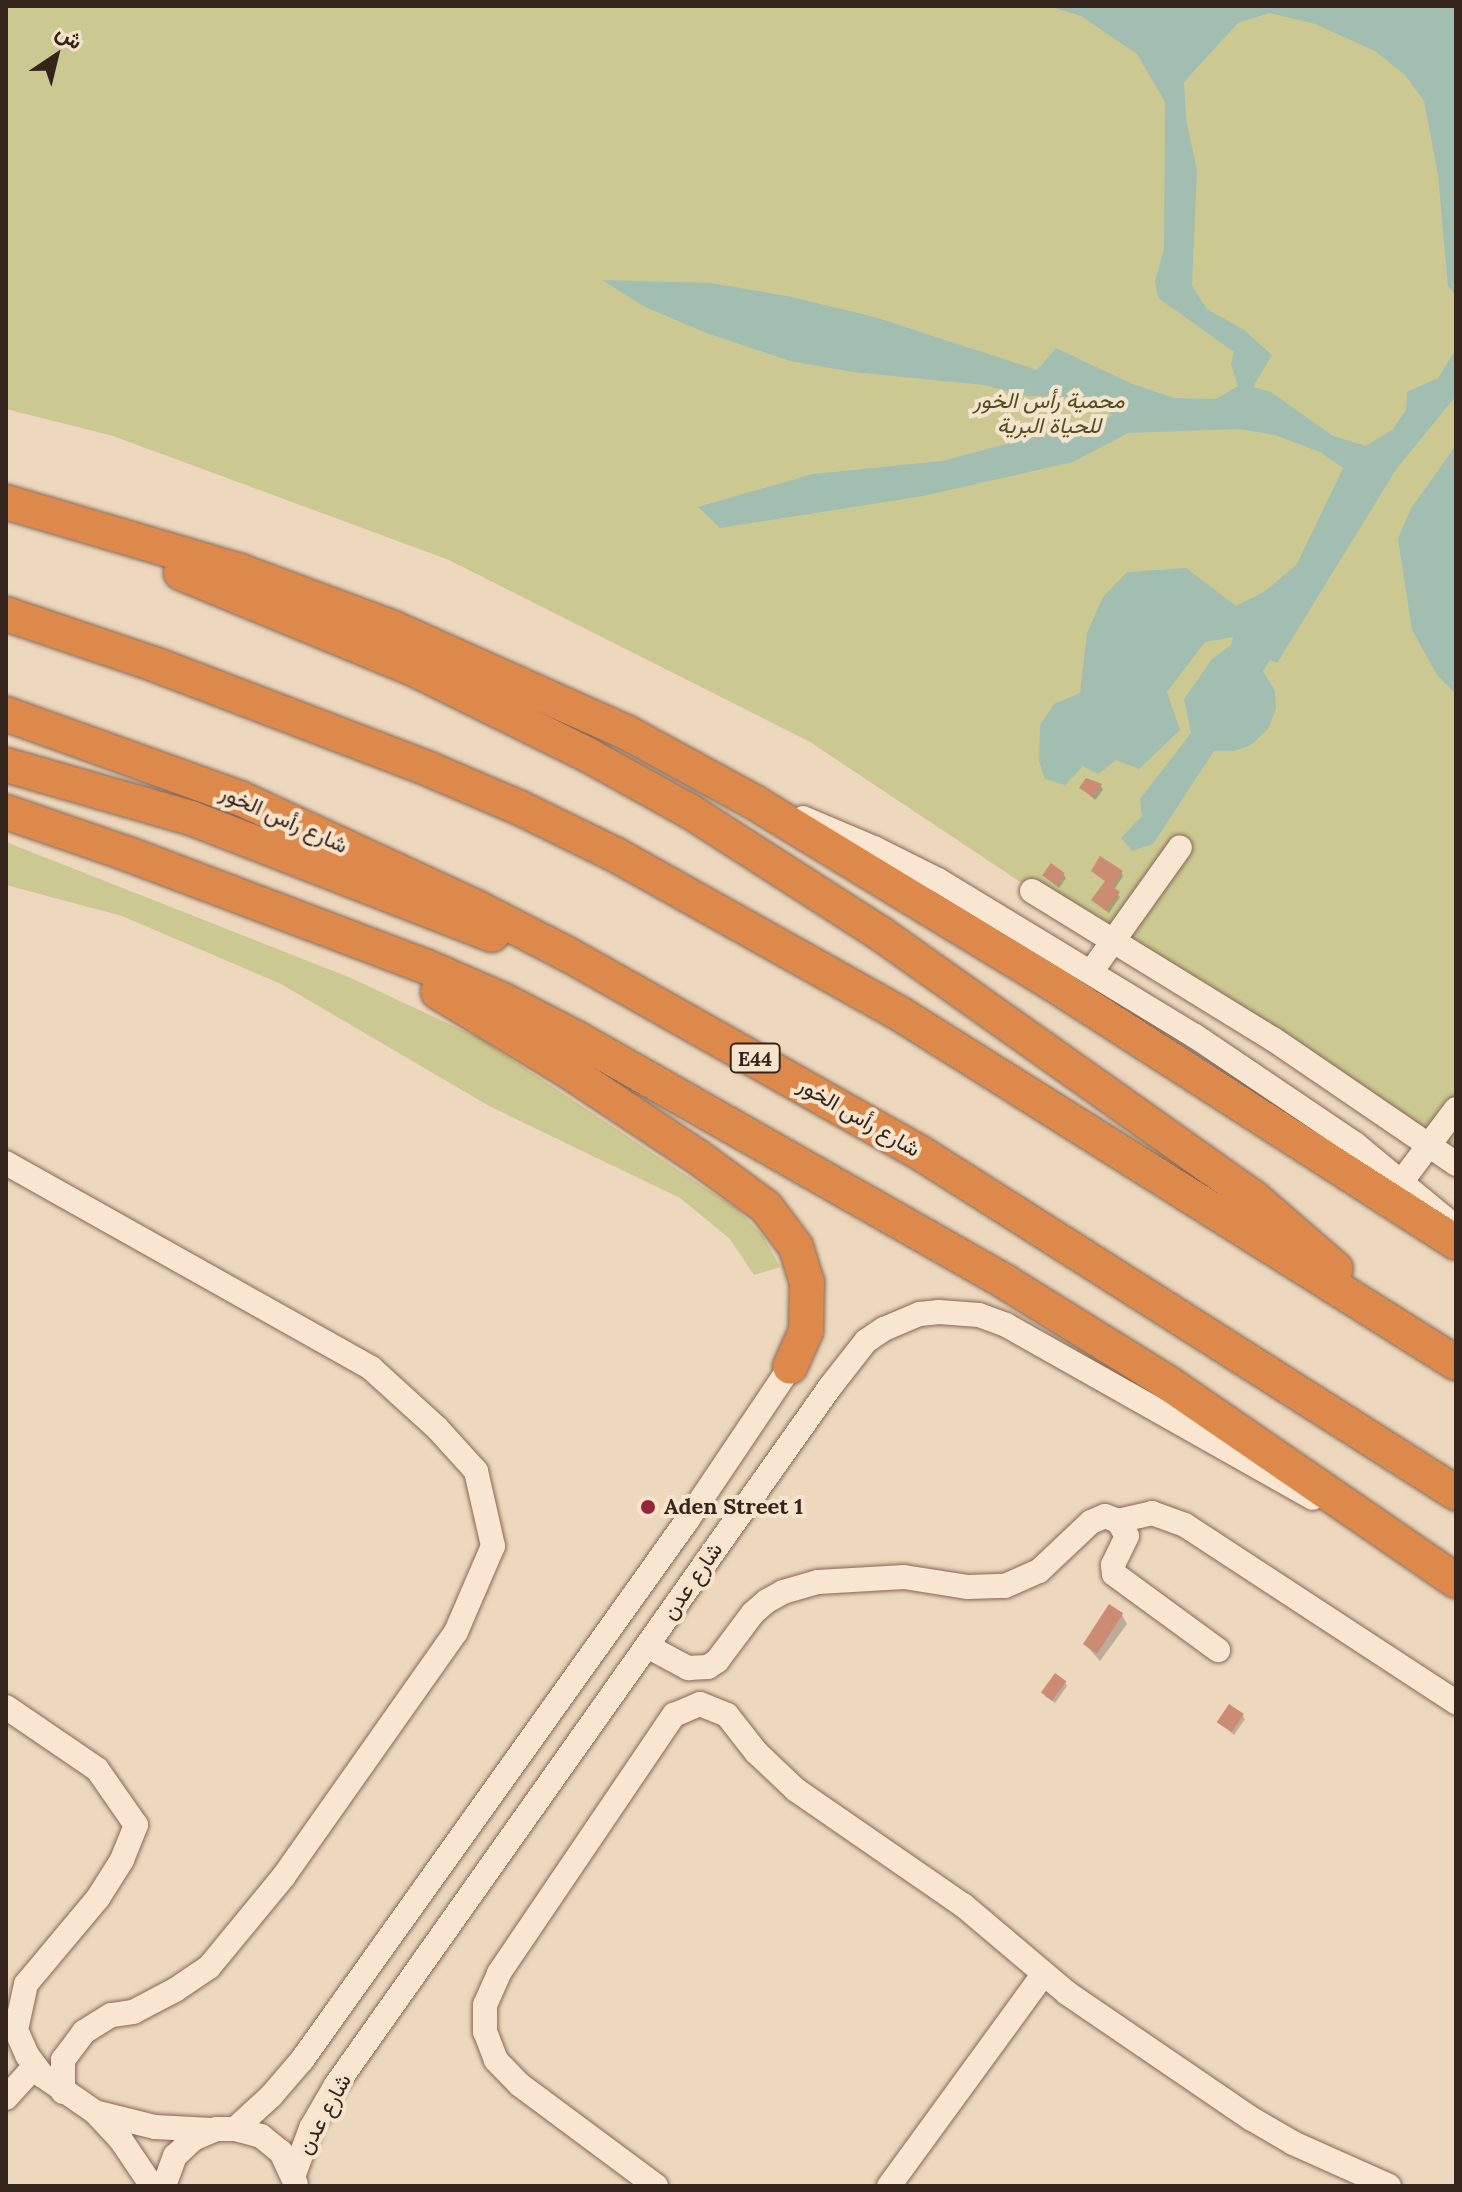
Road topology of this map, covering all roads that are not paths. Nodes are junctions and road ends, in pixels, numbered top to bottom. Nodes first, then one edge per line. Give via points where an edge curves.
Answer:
1 (6, 502) edge
2 (72, 523) junction
3 (6, 614) edge
4 (6, 714) edge
5 (6, 765) edge
6 (754, 802) junction
7 (6, 812) edge
8 (1180, 847) dead end
9 (1032, 891) dead end
10 (321, 929) junction
11 (1114, 941) junction
12 (569, 955) junction
13 (1091, 972) junction
14 (1456, 1109) edge
15 (1429, 1146) junction
16 (6, 1163) edge
17 (1456, 1164) edge
18 (1402, 1181) junction
19 (1456, 1228) edge
20 (1456, 1242) edge
21 (1365, 1305) junction
22 (1456, 1363) edge
23 (790, 1367) joint
24 (1456, 1493) edge
25 (1118, 1521) junction
26 (1370, 1521) junction
27 (1456, 1581) edge
28 (647, 1646) junction
29 (1218, 1650) dead end
30 (1456, 1702) edge
31 (6, 1707) edge
32 (1043, 1975) junction
33 (35, 2066) junction
34 (63, 2092) junction
35 (6, 2098) edge
36 (95, 2112) junction
37 (226, 2129) junction
38 (295, 2180) edge
39 (640, 2182) edge
40 (152, 2186) edge
41 (164, 2186) edge
42 (889, 2186) edge
43 (1389, 2186) edge

1 - 2 highway
2 - 6 highway via 240,571 393,628 626,732
2 - 21 highway via 160,565 416,670 691,812 881,934 1254,1198 1322,1255
3 - 21 highway via 154,664 431,770 616,855 902,1015
4 - 12 highway, شارع رأس الخور / E44 via 242,799
5 - 12 highway via 191,818 471,928
6 - 13 street via 837,831 938,880
6 - 20 highway via 1044,978
7 - 10 highway
8 - 11 street
9 - 11 street
10 - 23 highway via 520,1040 766,1207 796,1247 807,1282 806,1331
10 - 26 highway via 505,1001 654,1080 1007,1283 1168,1383
11 - 13 street
11 - 15 street via 1273,1039
12 - 24 highway, شارع رأس الخور / E44 via 922,1154
13 - 18 street via 1306,1111
14 - 15 street
15 - 17 street
15 - 18 street
16 - 34 street via 371,1368 476,1471 493,1546 456,1632 284,1876 209,1967 133,2012 111,2015 84,2032 63,2060
18 - 19 street
21 - 22 highway
23 - 37 street, شارع عدن via 686,1522 302,2060 271,2096
25 - 28 street via 1098,1517 1039,1571 1005,1586 968,1587 904,1577 800,1585 753,1613 708,1667 688,1668
25 - 29 street via 1127,1541 1113,1565 1114,1574
25 - 30 street via 1152,1513 1177,1521
26 - 27 highway
26 - 28 street, شارع عدن via 1292,1488 1006,1325 958,1312 920,1314 884,1329 850,1359
28 - 38 street, شارع عدن via 336,2085 311,2128
31 - 33 street via 97,1769 136,1825 98,1898 26,1984 16,2030
32 - 39 street via 963,1905 796,1790 719,1709 700,1704 682,1710 499,1973 485,2005 485,2032 496,2060
32 - 42 street
32 - 43 street via 1252,2119
33 - 34 street
33 - 35 street
34 - 36 street
36 - 37 street via 155,2127
36 - 40 street
37 - 38 street via 261,2136 281,2152
37 - 41 street, شارع عدن via 193,2139 175,2156

